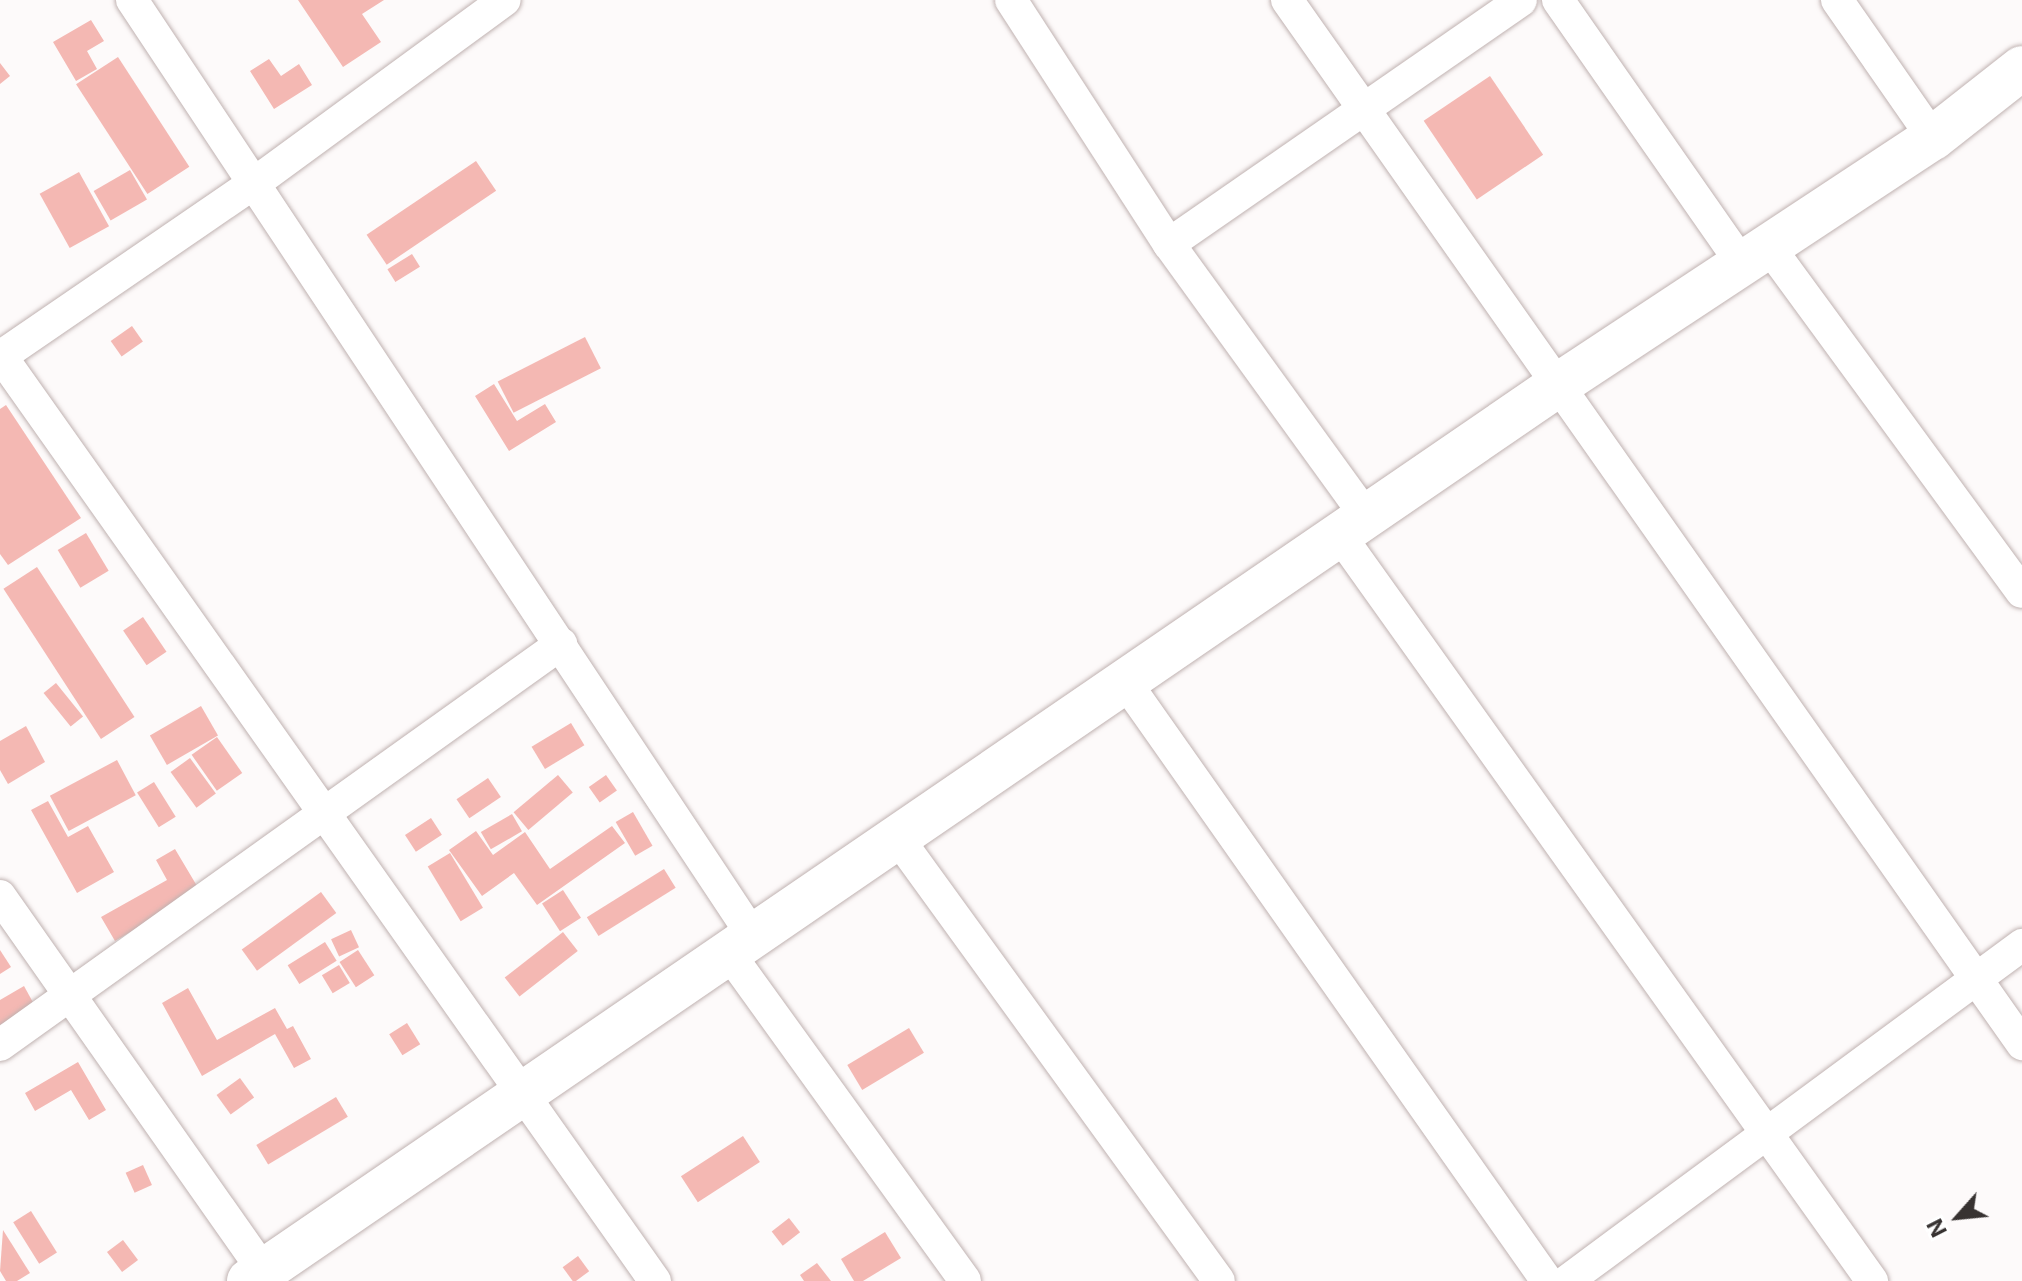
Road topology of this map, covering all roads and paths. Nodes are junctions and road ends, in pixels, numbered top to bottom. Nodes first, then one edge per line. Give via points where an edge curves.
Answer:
1 (132, 0) edge
2 (505, 0) edge
3 (1011, 0) edge
4 (1287, 0) edge
5 (1521, 0) edge
6 (1558, 0) edge
7 (1837, 0) edge
8 (2017, 80) edge
9 (1364, 109) junction
10 (1933, 138) junction
11 (256, 182) junction
12 (1169, 244) junction
13 (1754, 253) junction
14 (1, 357) edge
15 (1558, 385) junction
16 (1353, 526) junction
17 (2022, 592) edge
18 (561, 644) junction
19 (1124, 680) junction
20 (323, 814) junction
21 (897, 837) junction
22 (0, 896) edge
23 (741, 944) junction
24 (2022, 945) edge
25 (1976, 979) junction
26 (69, 995) junction
27 (2022, 1044) edge
28 (0, 1045) edge
29 (520, 1094) junction
30 (1767, 1135) junction
31 (261, 1278) edge
32 (655, 1281) edge
33 (965, 1281) edge
34 (1219, 1281) edge
35 (1547, 1281) edge
36 (1567, 1281) edge
37 (1872, 1281) edge

1 - 11 street
2 - 11 street
3 - 12 street
4 - 9 street
5 - 9 street
6 - 13 street
7 - 10 street
8 - 10 street
9 - 12 street
9 - 15 street
10 - 13 street
11 - 14 street
11 - 18 street
12 - 16 street
13 - 15 street
13 - 17 street
14 - 20 street
15 - 16 street
15 - 25 street
16 - 19 street
16 - 30 street
18 - 20 street
18 - 23 street
19 - 21 street
19 - 35 street
20 - 26 street
20 - 29 street
21 - 23 street
21 - 34 street
22 - 26 street
23 - 29 street
23 - 33 street
24 - 25 street
25 - 27 street
25 - 30 street
26 - 28 street
26 - 31 street
29 - 31 street
29 - 32 street
30 - 36 street
30 - 37 street

